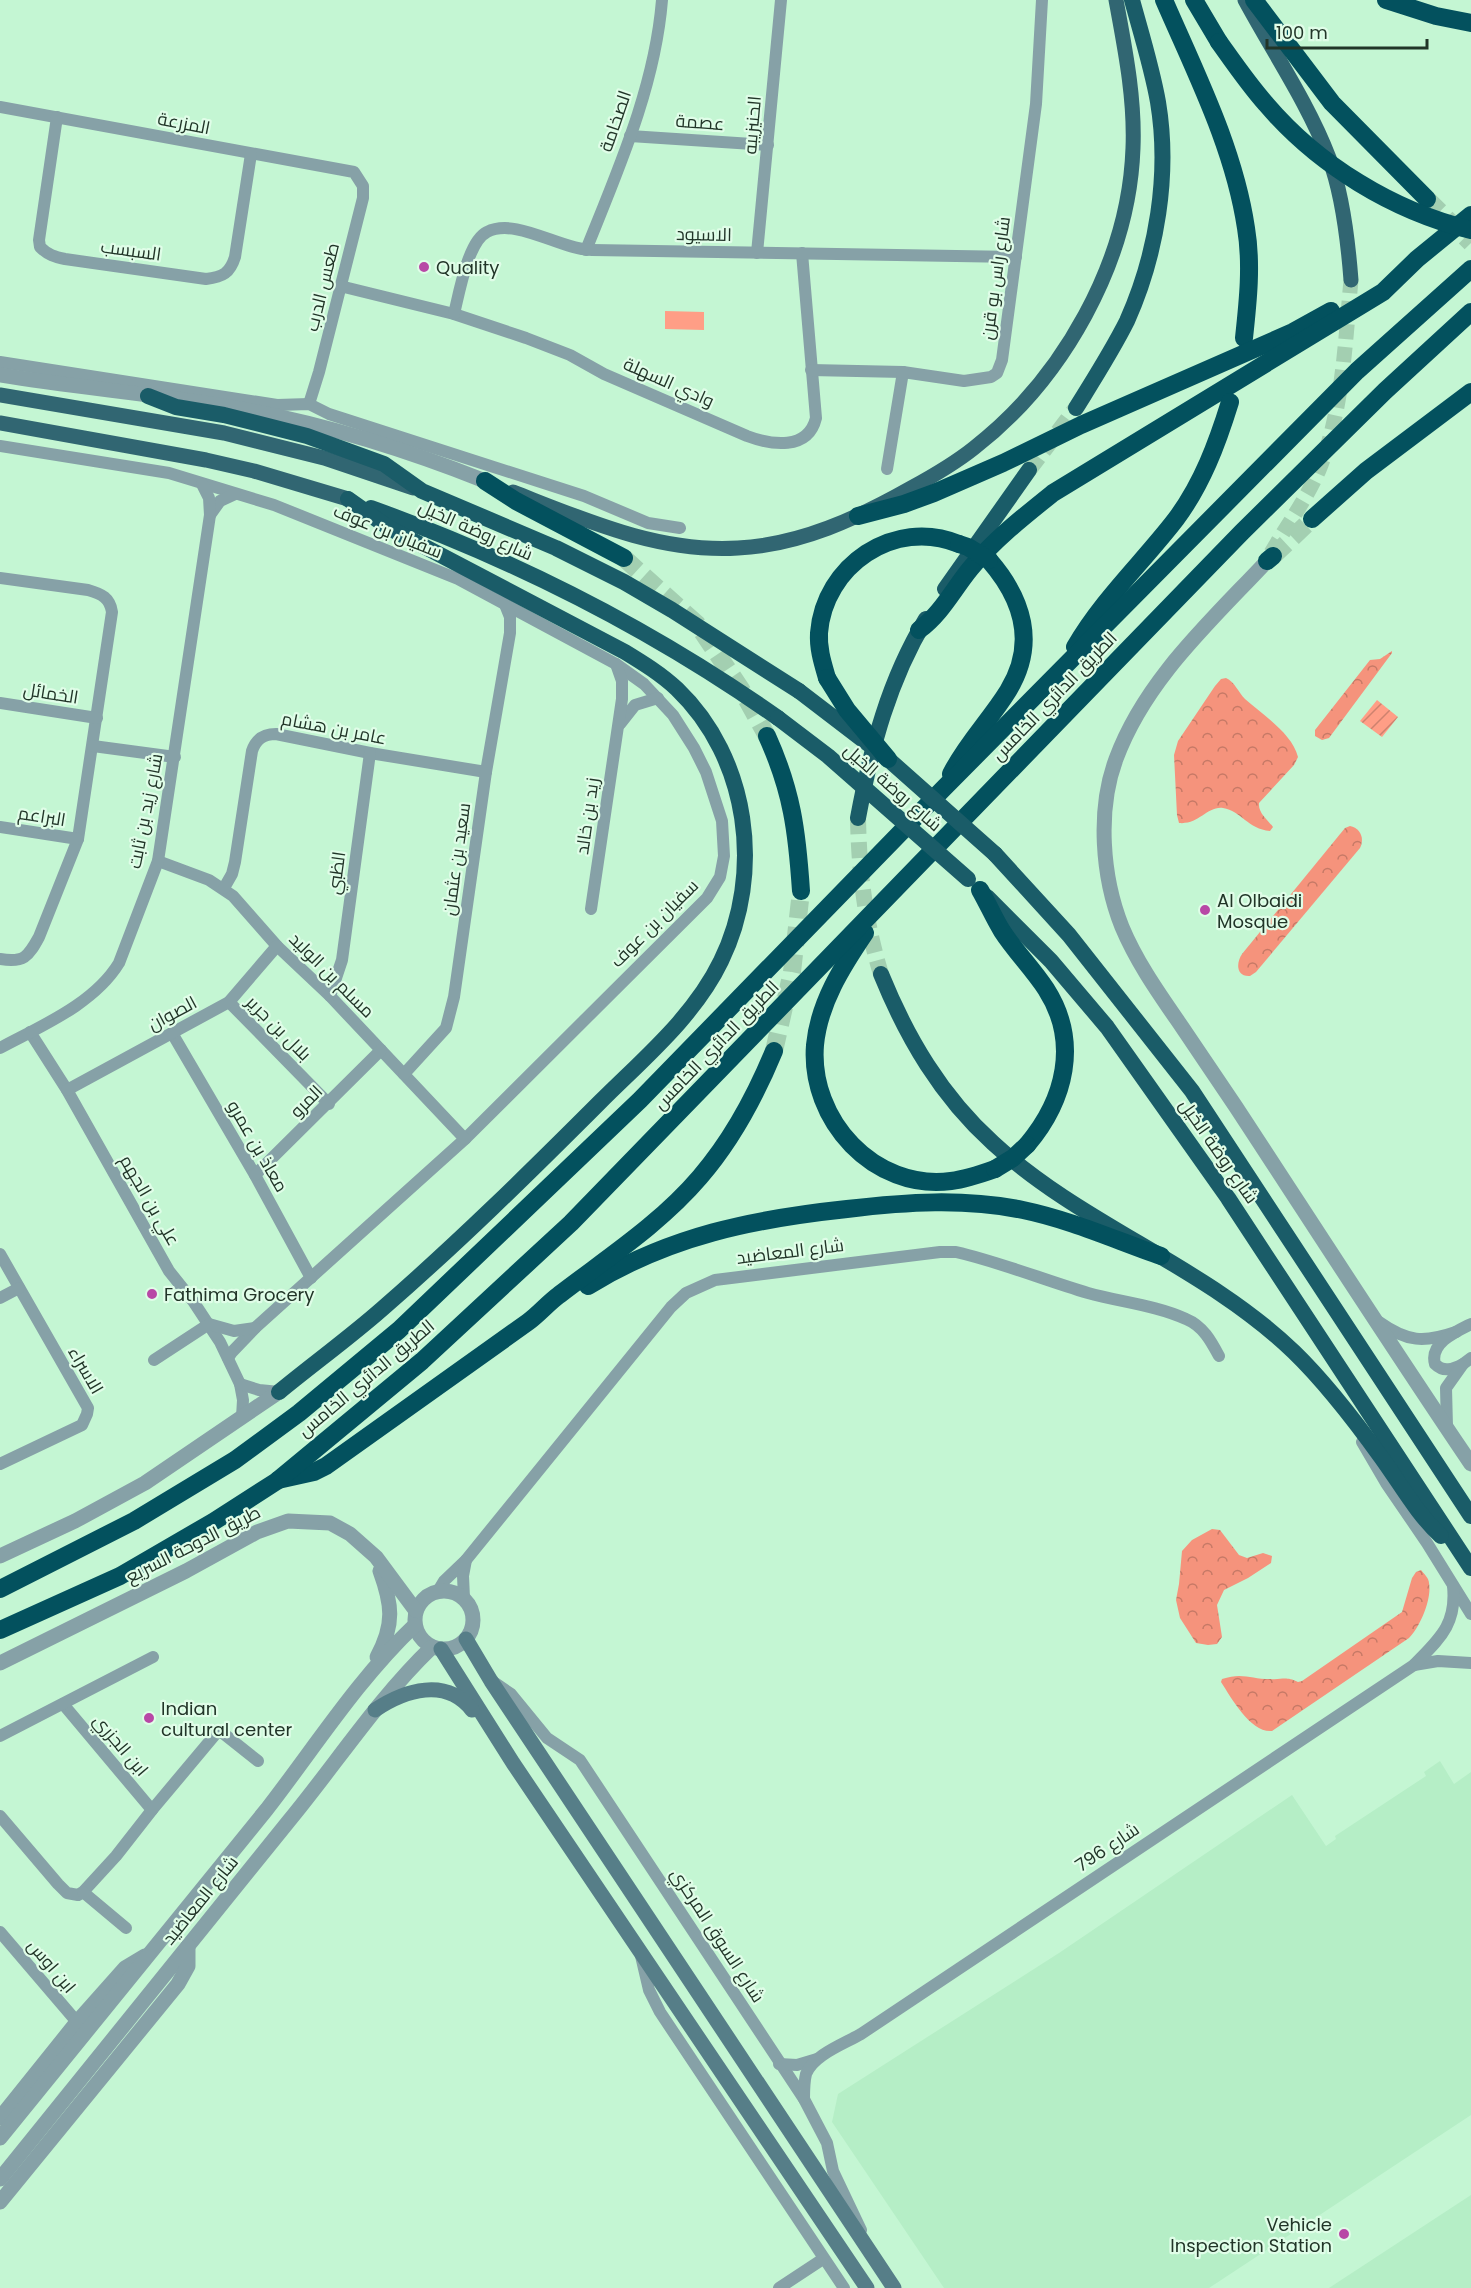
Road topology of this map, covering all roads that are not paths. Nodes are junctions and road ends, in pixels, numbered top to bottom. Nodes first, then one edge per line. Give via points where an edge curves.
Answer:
1 (662, 0) edge
2 (781, 0) edge
3 (1042, 0) edge
4 (1116, 0) edge
5 (1132, 0) edge
6 (1164, 0) edge
7 (1194, 0) edge
8 (1245, 0) edge
9 (1254, 0) edge
10 (1386, 0) edge
11 (1471, 23) edge
12 (0, 107) edge
13 (57, 117) junction
14 (630, 136) junction
15 (768, 145) junction
16 (252, 154) junction
17 (360, 178) joint
18 (1427, 199) tunnel mouth
19 (1471, 215) edge
20 (1471, 230) edge
21 (586, 250) junction
22 (757, 253) junction
23 (802, 253) junction
24 (1016, 257) junction
25 (1417, 259) junction
26 (1471, 269) edge
27 (1351, 280) tunnel mouth
28 (340, 286) junction
29 (1471, 312) edge
30 (454, 314) junction
31 (1244, 338) dead end
32 (0, 362) edge
33 (811, 370) junction
34 (903, 372) junction
35 (0, 375) edge
36 (1471, 392) edge
37 (0, 395) edge
38 (148, 396) junction
39 (1230, 402) dead end
40 (309, 404) junction
41 (1076, 408) tunnel mouth
42 (0, 423) edge
43 (0, 446) edge
44 (887, 469) dead end
45 (1029, 470) tunnel mouth
46 (485, 481) junction
47 (202, 484) junction
48 (422, 491) junction
49 (235, 494) junction
50 (348, 499) junction
51 (210, 515) junction
52 (858, 516) junction
53 (1312, 519) tunnel mouth
54 (680, 528) dead end
55 (1270, 557) tunnel mouth
56 (624, 558) tunnel mouth
57 (0, 578) edge
58 (504, 602) junction
59 (536, 619) junction
60 (919, 630) junction
61 (510, 633) junction
62 (616, 664) junction
63 (1062, 671) junction
64 (658, 698) junction
65 (0, 703) edge
66 (97, 718) junction
67 (618, 727) junction
68 (767, 736) tunnel mouth
69 (93, 746) junction
70 (370, 753) junction
71 (175, 757) junction
72 (888, 759) junction
73 (486, 772) junction
74 (943, 789) junction
75 (858, 818) tunnel mouth
76 (0, 827) edge
77 (78, 839) junction
78 (158, 861) junction
79 (974, 884) junction
80 (224, 888) junction
81 (801, 891) tunnel mouth
82 (893, 892) junction
83 (591, 909) dead end
84 (278, 946) junction
85 (0, 959) edge
86 (881, 974) tunnel mouth
87 (330, 996) junction
88 (229, 1002) junction
89 (30, 1032) junction
90 (172, 1034) junction
91 (0, 1048) edge
92 (381, 1050) junction
93 (774, 1051) tunnel mouth
94 (404, 1074) junction
95 (67, 1090) junction
96 (329, 1104) junction
97 (465, 1139) junction
98 (255, 1175) junction
99 (0, 1254) edge
100 (1161, 1256) junction
101 (311, 1278) junction
102 (19, 1288) junction
103 (0, 1298) edge
104 (1371, 1316) junction
105 (535, 1317) junction
106 (209, 1324) junction
107 (1471, 1324) edge
108 (256, 1328) junction
109 (1456, 1332) junction
110 (1219, 1356) dead end
111 (228, 1358) junction
112 (154, 1360) dead end
113 (1467, 1361) edge
114 (240, 1384) junction
115 (279, 1392) junction
116 (242, 1417) junction
117 (1351, 1419) junction
118 (1447, 1428) junction
119 (1436, 1462) junction
120 (0, 1464) edge
121 (1471, 1464) edge
122 (277, 1481) junction
123 (1471, 1498) edge
124 (1471, 1516) edge
125 (1460, 1552) junction
126 (0, 1556) edge
127 (376, 1557) junction
128 (466, 1560) junction
129 (1471, 1568) edge
130 (1453, 1586) junction
131 (0, 1589) edge
132 (438, 1591) junction
133 (464, 1598) junction
134 (1471, 1614) edge
135 (415, 1618) junction
136 (0, 1630) edge
137 (466, 1639) junction
138 (436, 1648) junction
139 (153, 1657) dead end
140 (0, 1663) edge
141 (1471, 1663) edge
142 (1414, 1665) junction
143 (491, 1681) junction
144 (360, 1686) junction
145 (63, 1704) junction
146 (375, 1710) junction
147 (0, 1736) edge
148 (258, 1761) dead end
149 (513, 1763) junction
150 (152, 1810) junction
151 (0, 1816) edge
152 (83, 1892) junction
153 (126, 1928) dead end
154 (0, 1932) edge
155 (188, 1946) junction
156 (155, 1950) junction
157 (641, 1955) junction
158 (77, 2022) junction
159 (821, 2058) junction
160 (779, 2064) junction
161 (804, 2099) junction
162 (0, 2118) edge
163 (0, 2138) edge
164 (20, 2154) junction
165 (20, 2178) junction
166 (0, 2179) edge
167 (0, 2202) edge
168 (864, 2243) junction
169 (823, 2259) junction
170 (779, 2288) edge
171 (844, 2288) edge
172 (867, 2288) edge
173 (894, 2288) edge

1 - 14 street, الصخامة via 651,69
2 - 15 street, الحنيزيبه
3 - 24 street, شارع راس بو قرن via 1036,104
4 - 52 main road via 1132,93 1133,150 1120,229 1089,306 1042,380 996,429 950,466
5 - 41 highway via 1158,102 1160,197 1149,260 1139,290 1113,348
6 - 31 highway via 1221,136 1242,202 1249,264
7 - 20 highway, bridge via 1267,105 1336,168 1397,203
8 - 27 main road via 1329,159 1347,239
9 - 18 highway via 1332,103
10 - 11 highway
12 - 13 street, المزرعة
13 - 16 street, المزرعة
13 - 16 street, السبسب via 39,240 44,251 65,259 206,279 221,277 232,269
14 - 15 street, عصمة
14 - 21 street, الصخامة
15 - 22 street, الحنيزيبه
16 - 17 street, المزرعة via 346,170
17 - 28 street, طعس الدرب via 363,198
19 - 25 highway
21 - 22 street, الاسيود
21 - 30 street, الاسيود via 508,228 494,228 484,233 472,249
22 - 23 street, الاسيود
23 - 24 street, الاسيود
23 - 33 street, وادي السهلة
24 - 34 street, شارع راس بو قرن via 997,373 964,381
25 - 52 highway via 1293,332 934,493
25 - 60 highway via 1383,292 1053,493 990,547 936,616
26 - 63 highway, الطريق الدائري الخامس via 1357,371
28 - 30 street, وادي السهلة
28 - 40 street, طعس الدرب
29 - 82 highway, الطريق الدائري الخامس via 1242,532
30 - 33 street, وادي السهلة via 570,356 761,441 790,443 809,434 816,418
32 - 40 street via 277,405
33 - 34 street, شارع راس بو قرن
34 - 44 street
35 - 38 street
36 - 53 highway via 1366,471
37 - 48 main road, شارع روضة الخيل via 224,433 324,458
38 - 46 street via 320,426
38 - 48 highway via 335,444 384,464
39 - 63 highway via 1201,479 1177,518 1088,625
40 - 54 street via 328,414 584,496 648,523
42 - 50 main road, شارع روضة الخيل via 206,460
43 - 47 street via 144,468
45 - 60 highway
46 - 52 main road via 629,535 697,548 737,549 776,544
46 - 56 highway
47 - 49 street, سفيان بن عوف
47 - 51 street, شارع زيد بن ثابت via 209,498
48 - 72 highway, شارع روضة الخيل, bridge via 556,548 624,582 799,691
49 - 51 street via 219,501
49 - 58 street, سفيان بن عوف via 381,547
50 - 79 highway, شارع روضة الخيل, bridge via 465,544 584,601 721,678 845,770
50 - 115 highway via 389,528 625,652 678,690 709,728 737,789 744,823 744,880 734,930 721,962 705,990 673,1029 484,1217 381,1311
51 - 71 street, شارع زيد بن ثابت
55 - 104 street, شارع روضة الخيل via 1170,665 1138,713 1115,760 1107,797 1104,845 1109,885 1122,926 1144,972
57 - 66 street via 88,590 107,598 112,612 111,630
58 - 59 street, سفيان بن عوف
58 - 61 street, سعيد بن عثمان via 510,617
59 - 61 street via 522,623
59 - 62 street, سفيان بن عوف
60 - 75 highway via 881,717
61 - 73 street, سعيد بن عثمان
62 - 64 street, سفيان بن عوف
62 - 67 street, زيد بن خالد via 623,691
63 - 74 highway, الطريق الدائري الخامس
64 - 67 street via 635,705
64 - 97 street, سفيان بن عوف via 684,730 712,789 724,840 720,877 707,898
65 - 66 street, الخمائل
66 - 69 street
67 - 83 street, زيد بن خالد
68 - 81 highway via 792,804
69 - 71 street
69 - 77 street
70 - 73 street, عامر بن هشام
70 - 80 street, عامر بن هشام via 276,734 255,742 235,862
70 - 87 street, الظبي via 342,960
71 - 78 street, شارع زيد بن ثابت
72 - 74 highway, bridge via 847,710 827,678 820,656 822,614 835,585 855,561 873,549 914,537 968,547 989,560 1011,589 1022,622 1021,657 1008,690 962,752
72 - 119 highway, شارع روضة الخيل, bridge via 995,854 1132,1011 1192,1091
73 - 94 street, سعيد بن عثمان via 451,1013 446,1028
74 - 131 highway, الطريق الدائري الخامس via 632,1108 352,1370 265,1439 196,1485
76 - 77 street, البراعم
77 - 85 street via 32,950 18,961
78 - 80 street, مسلم بن الوليد
78 - 89 street, شارع زيد بن ثابت via 110,978 86,999
79 - 82 highway, bridge via 1003,932 1047,990 1063,1035 1065,1059 1058,1094 1042,1127 1027,1145 995,1169 949,1182 902,1176 860,1154 830,1117 815,1072 815,1045 825,1002 847,960
79 - 125 highway, شارع روضة الخيل via 1051,961 1107,1027 1228,1198
80 - 84 street, مسلم بن الوليد
82 - 122 highway, الطريق الدائري الخامس via 571,1223 422,1361
84 - 87 street, مسلم بن الوليد
84 - 88 street, الصوان
86 - 100 highway via 907,1033 962,1112 1024,1168
87 - 92 street, مسلم بن الوليد
88 - 90 street, الصوان
88 - 96 street, بلال بن جرير
89 - 91 street, شارع زيد بن ثابت
89 - 95 street, علي بن الجهم
90 - 95 street, الصوان
90 - 98 street, معاذ بن عمرو
92 - 94 street, مسلم بن الوليد
92 - 96 street, المرو
93 - 105 highway via 745,1114 699,1178 657,1220
94 - 97 street, مسلم بن الوليد
95 - 106 street, علي بن الجهم via 169,1270
96 - 98 street, المرو
97 - 101 street, سفيان بن عوف
98 - 101 street, معاذ بن عمرو
99 - 102 street, الاسراء
100 - 105 highway via 1071,1222 1021,1210 978,1203 878,1205 806,1214 699,1235 629,1263
100 - 117 highway via 1261,1323 1294,1352
101 - 108 street, سفيان بن عوف
102 - 103 street
102 - 120 street, الاسراء via 88,1408 82,1425
104 - 109 street via 1390,1330 1411,1338 1422,1340
104 - 118 street, شارع روضة الخيل
105 - 122 highway via 326,1466
106 - 108 street via 234,1331
106 - 111 street, علي بن الجهم
106 - 112 street
107 - 109 street
108 - 111 street, سفيان بن عوف
109 - 113 street via 1437,1347 1433,1359 1443,1370
110 - 128 street, شارع المعاضيد via 1210,1339 1187,1319 1090,1294 956,1252 715,1280 686,1293 671,1307
111 - 114 street, علي بن الجهم
113 - 118 street via 1446,1388
114 - 115 street
114 - 116 street, علي بن الجهم
115 - 116 street
116 - 126 street via 127,1493
117 - 125 highway via 1425,1520
117 - 130 street via 1386,1483
118 - 121 street, شارع روضة الخيل
119 - 123 highway
119 - 124 highway, شارع روضة الخيل
122 - 136 highway, الطريق الدائري الخامس via 120,1576
125 - 129 highway, شارع روضة الخيل
127 - 135 street, طريق الدوحة السريع
127 - 140 street, طريق الدوحة السريع via 350,1534 330,1523 288,1521 257,1532
127 - 144 street via 388,1595 390,1620 384,1643
128 - 132 street, شارع المعاضيد
128 - 133 street
130 - 134 street
130 - 142 street, شارع 796 via 1454,1600 1447,1627
132 - 133 street via 447,1590
132 - 135 street via 421,1602
133 - 137 street via 472,1614
135 - 138 street via 420,1638
135 - 144 street, شارع المعاضيد
137 - 138 street via 455,1647
137 - 143 main road, شارع السوق المركزي
138 - 146 street, شارع المعاضيد via 402,1678
138 - 149 main road
139 - 145 street, ابن الجزري
141 - 142 street, شارع 796 via 1438,1661
142 - 159 street, شارع 796
143 - 160 street, شارع السوق المركزي via 511,1694 547,1738 580,1760
143 - 168 main road, شارع السوق المركزي
144 - 156 street, شارع المعاضيد
145 - 147 street, ابن الجزري
145 - 150 street, ابن الجزري
146 - 149 main road via 406,1693 446,1692 466,1703
146 - 155 street, شارع المعاضيد
148 - 150 street via 219,1730
149 - 157 main road
150 - 152 street
151 - 152 street via 58,1884 73,1895
152 - 153 street
154 - 158 street, ابن اوس
155 - 164 street, شارع المعاضيد
155 - 165 street via 188,1966 178,1984
156 - 158 street via 125,1968
156 - 163 street, شارع المعاضيد
157 - 169 street via 645,1979 660,2012
157 - 172 main road
158 - 162 street
159 - 160 street, شارع 796 via 797,2065
159 - 161 street, شارع 796 via 806,2075
160 - 161 street, شارع السوق المركزي
161 - 168 street, شارع السوق المركزي via 827,2143 833,2171 859,2223
164 - 165 street
164 - 166 street, شارع المعاضيد
165 - 167 street
168 - 173 main road, شارع السوق المركزي
169 - 170 street
169 - 171 street

